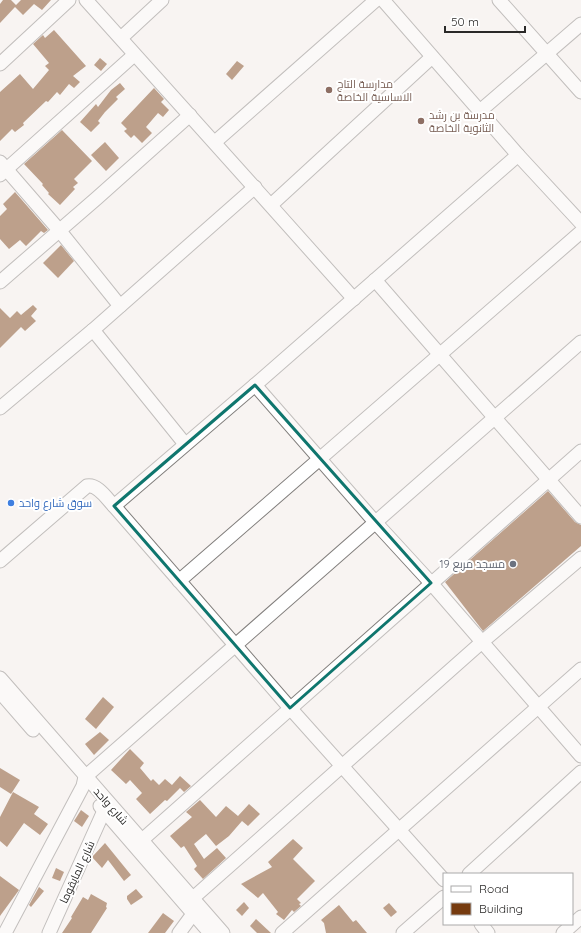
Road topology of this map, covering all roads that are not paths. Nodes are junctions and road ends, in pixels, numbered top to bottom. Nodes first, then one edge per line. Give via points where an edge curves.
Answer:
1 (69, 0) edge
2 (86, 0) edge
3 (162, 0) edge
4 (376, 0) edge
5 (383, 0) edge
6 (499, 0) edge
7 (581, 24) edge
8 (120, 38) junction
9 (547, 54) junction
10 (134, 55) junction
11 (432, 57) junction
12 (0, 64) edge
13 (581, 92) edge
14 (480, 111) junction
15 (190, 115) junction
16 (215, 142) junction
17 (518, 155) junction
18 (2, 169) edge
19 (255, 187) junction
20 (271, 205) junction
21 (581, 223) edge
22 (59, 230) junction
23 (581, 232) edge
24 (375, 280) junction
25 (0, 282) edge
26 (354, 299) junction
27 (120, 306) junction
28 (93, 330) junction
29 (581, 342) edge
30 (440, 354) junction
31 (255, 385) junction
32 (0, 408) edge
33 (494, 417) junction
34 (185, 444) junction
35 (581, 451) edge
36 (320, 459) junction
37 (548, 479) junction
38 (114, 506) junction
39 (581, 517) edge
40 (375, 522) junction
41 (581, 558) edge
42 (0, 561) edge
43 (179, 581) junction
44 (431, 583) junction
45 (482, 642) junction
46 (236, 645) junction
47 (581, 669) edge
48 (0, 678) edge
49 (1, 695) edge
50 (539, 706) junction
51 (290, 708) junction
52 (581, 756) edge
53 (343, 767) junction
54 (581, 772) edge
55 (84, 782) junction
56 (106, 807) junction
57 (399, 830) junction
58 (142, 840) junction
59 (470, 873) edge
60 (443, 879) edge
61 (193, 898) junction
62 (443, 898) edge
63 (193, 914) junction
64 (581, 917) edge
65 (573, 924) edge
66 (482, 925) edge
67 (572, 925) edge
68 (5, 933) edge
69 (48, 933) edge
70 (179, 933) edge
71 (210, 933) edge
72 (223, 933) edge
73 (282, 933) edge
74 (403, 933) edge
75 (488, 933) edge
76 (563, 933) edge

1 - 12 street
2 - 8 street
3 - 8 street
4 - 16 street
5 - 11 street
6 - 9 street
7 - 9 street
8 - 10 street
9 - 13 street
9 - 14 street
10 - 15 street
10 - 18 street
11 - 14 street
11 - 20 street
14 - 17 street
15 - 16 street
15 - 22 street
16 - 19 street
17 - 21 street
17 - 24 street
18 - 22 street
19 - 20 street
19 - 27 street
20 - 26 street
22 - 25 street
22 - 27 street
23 - 30 street
24 - 26 street
24 - 30 street
26 - 31 street
27 - 28 street
28 - 32 street
28 - 34 street
29 - 33 street
30 - 33 street
30 - 36 street
31 - 34 street
31 - 36 street
33 - 37 street
33 - 40 street
34 - 38 street
35 - 37 street
36 - 40 street
36 - 43 street
37 - 39 street
37 - 44 street
38 - 42 street via 96,487 87,486
38 - 43 street
40 - 44 street
40 - 46 street
41 - 45 street
43 - 46 street
44 - 45 street
44 - 51 street
45 - 50 street
45 - 53 street
46 - 51 street
46 - 55 street
47 - 50 street
48 - 55 street, شارع واحد
49 - 55 street, شارع واحد
50 - 52 street
50 - 57 street
51 - 53 street
51 - 58 street
53 - 57 street
53 - 61 street
54 - 59 street
55 - 56 street, شارع واحد
55 - 68 street
56 - 58 street, شارع واحد
56 - 63 street, شارع واحد
56 - 69 street, شارع المايقوما
57 - 60 street
57 - 73 street
58 - 61 street, شارع واحد
61 - 72 street, شارع واحد
62 - 74 street
63 - 70 street
63 - 71 street, شارع واحد
64 - 65 street
66 - 75 street
67 - 76 street

